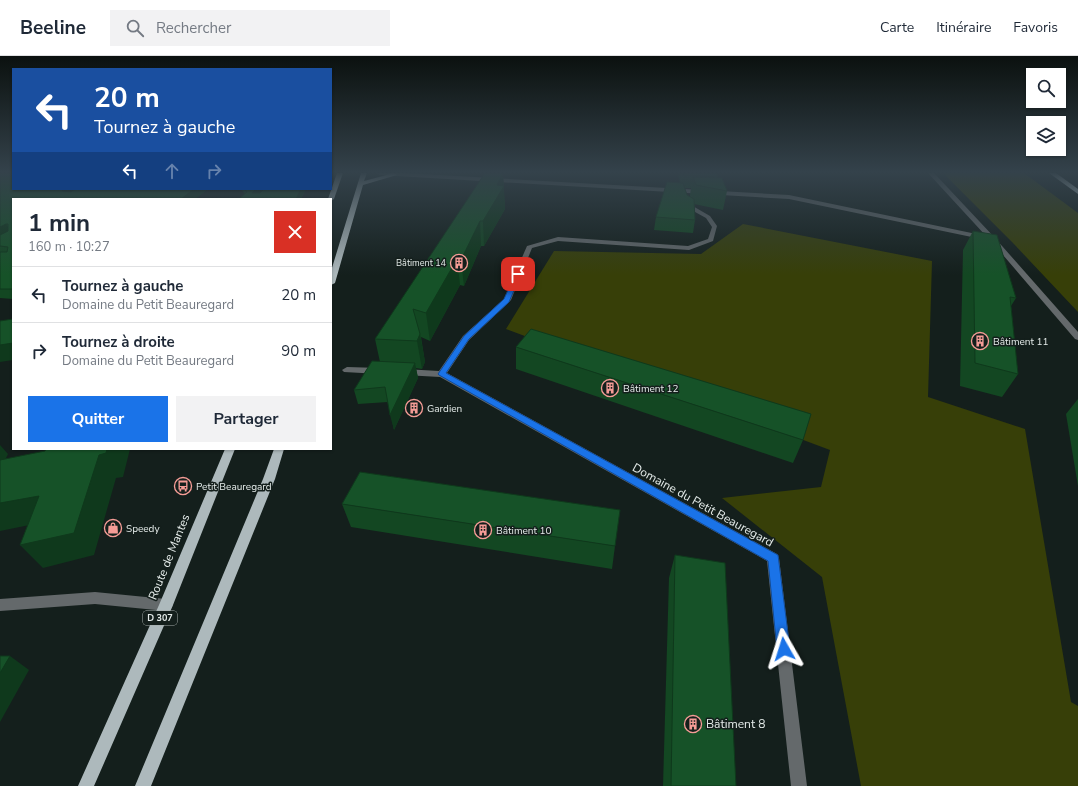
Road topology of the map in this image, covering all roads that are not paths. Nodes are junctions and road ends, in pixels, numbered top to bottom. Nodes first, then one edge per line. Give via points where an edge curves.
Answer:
1 (354, 207) edge
2 (690, 207) edge
3 (839, 207) edge
4 (963, 207) edge
5 (993, 239) junction
6 (332, 280) edge
7 (1078, 337) edge
8 (347, 370) dead end
9 (442, 374) junction
10 (230, 450) edge
11 (279, 450) edge
12 (0, 605) edge
13 (166, 605) junction
14 (86, 786) edge
15 (143, 786) edge
16 (799, 786) edge

1 - 6 main road
2 - 9 street via 708,218 715,227 711,240 689,248 558,239 529,247 507,300 466,338
3 - 5 street
4 - 5 street
5 - 7 street
8 - 9 street, Domaine du Petit Beauregard
9 - 16 street, Domaine du Petit Beauregard via 774,558
10 - 13 main road, Route de Mantes / D 307
11 - 15 main road
12 - 13 street via 95,598
13 - 14 main road, Route de Mantes / D 307

